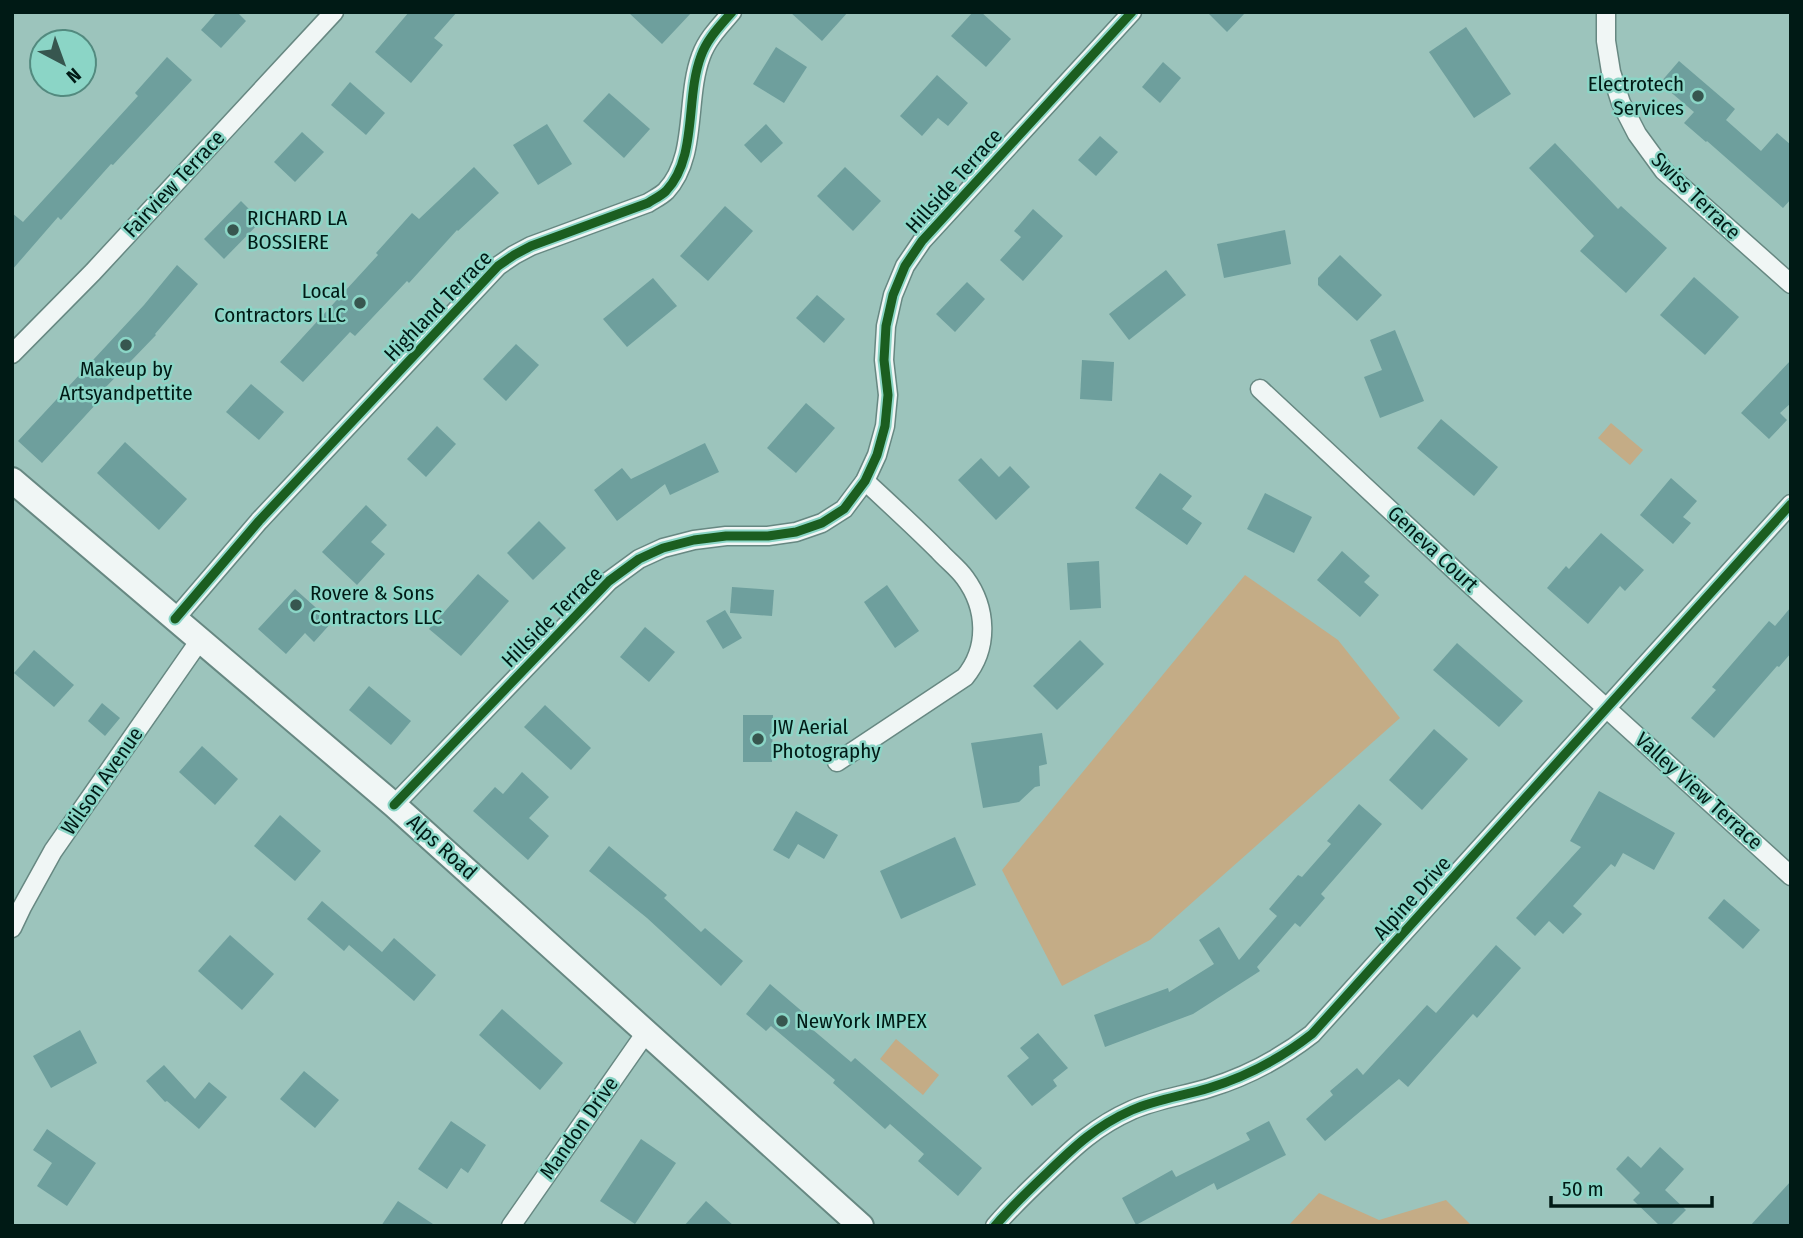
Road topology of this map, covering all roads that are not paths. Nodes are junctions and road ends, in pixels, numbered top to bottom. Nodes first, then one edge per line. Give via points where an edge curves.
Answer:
1 (334, 12) edge
2 (732, 12) edge
3 (1606, 12) edge
4 (1131, 13) edge
5 (1791, 284) edge
6 (12, 354) edge
7 (1260, 389) dead end
8 (12, 480) edge
9 (865, 481) junction
10 (1791, 504) edge
11 (175, 619) junction
12 (200, 640) junction
13 (1607, 708) junction
14 (837, 762) dead end
15 (394, 805) junction
16 (1791, 876) edge
17 (12, 928) edge
18 (647, 1031) junction
19 (511, 1226) edge
20 (861, 1226) edge
21 (995, 1226) edge

1 - 6 street, Fairview Terrace
2 - 11 street, Highland Terrace via 701,56 684,155 665,192 648,203 531,246 498,266 259,521
3 - 5 street, Swiss Terrace via 1611,72 1637,134 1664,171
4 - 9 street, Hillside Terrace via 922,241 905,266 886,326 885,426
7 - 13 street, Geneva Court
8 - 11 main road, Alps Road
9 - 14 street via 965,578 982,618 983,639 981,652 965,677
9 - 15 street, Hillside Terrace via 844,509 796,532 694,540 639,559 609,581
10 - 13 street, Alpine Drive
11 - 12 main road, Alps Road
12 - 15 main road, Alps Road
12 - 17 street, Wilson Avenue via 53,852
13 - 16 street, Valley View Terrace
13 - 21 street, Alpine Drive via 1311,1034 1245,1076 1168,1097 1114,1118 1085,1137
15 - 18 main road, Alps Road
18 - 19 street, Mandon Drive
18 - 20 main road, Alps Road

